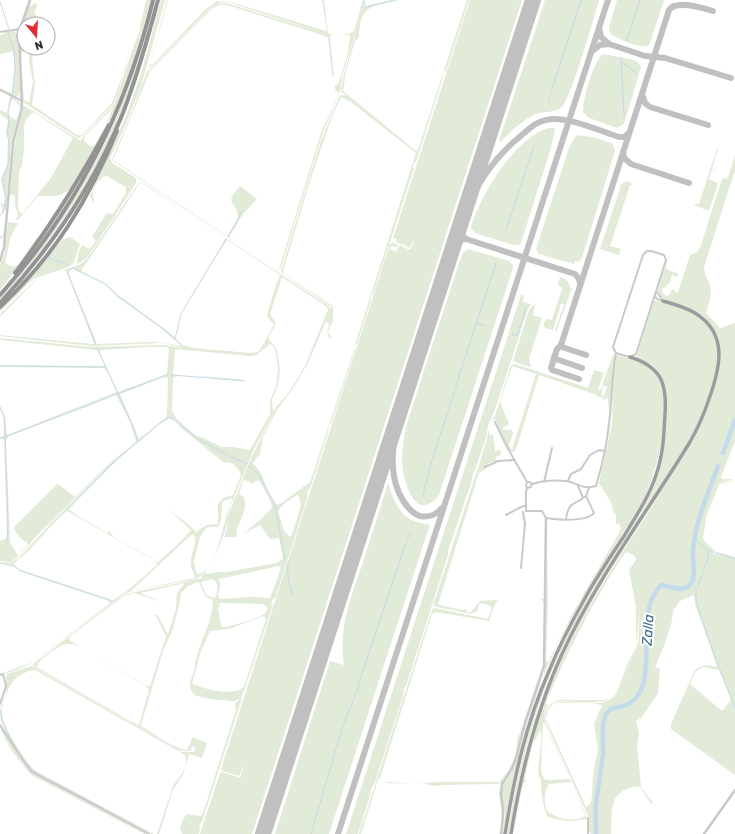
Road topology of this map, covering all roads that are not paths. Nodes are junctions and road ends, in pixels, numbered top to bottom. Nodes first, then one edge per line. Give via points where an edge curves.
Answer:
1 (30, 0) edge
2 (153, 0) edge
3 (158, 0) edge
4 (24, 16) edge
5 (16, 30) edge
6 (0, 32) edge
7 (20, 56) edge
8 (0, 90) edge
9 (129, 96) junction
10 (22, 101) junction
11 (0, 261) edge
12 (657, 291) junction
13 (0, 295) edge
14 (655, 296) junction
15 (663, 301) junction
16 (0, 303) edge
17 (0, 307) edge
18 (616, 353) junction
19 (630, 357) junction
20 (495, 422) dead end
21 (552, 448) dead end
22 (605, 451) junction
23 (514, 460) junction
24 (485, 467) dead end
25 (527, 482) junction
26 (544, 482) junction
27 (568, 482) junction
28 (532, 484) junction
29 (578, 486) junction
30 (527, 488) junction
31 (589, 488) junction
32 (586, 496) junction
33 (583, 498) junction
34 (525, 506) junction
35 (515, 511) junction
36 (524, 512) junction
37 (506, 515) dead end
38 (546, 518) junction
39 (566, 519) junction
40 (521, 568) dead end
41 (0, 675) edge
42 (0, 704) edge
43 (0, 725) edge
44 (735, 790) edge
45 (588, 818) dead end
46 (149, 834) edge
47 (501, 834) edge
48 (505, 834) edge
49 (511, 834) edge
50 (588, 834) edge
51 (704, 834) edge

1 - 4 street
2 - 13 highway via 140,49 117,113 41,239
3 - 9 highway via 145,50
5 - 6 street
7 - 10 street
8 - 10 street
9 - 16 highway via 103,155 71,211
9 - 17 highway via 127,109 101,170 82,206 30,277
10 - 11 street via 13,143 4,248
12 - 14 street
12 - 15 street
12 - 18 street via 666,260 665,256 651,250 643,255 613,348
14 - 15 street
14 - 19 street via 636,354
15 - 49 highway via 694,313 710,326 719,351 717,375 703,417 690,442 605,576 560,658 534,726 524,762
18 - 19 street
18 - 22 street
19 - 48 highway via 651,366 663,385 665,414 660,463 643,506 584,600 549,670 525,739
20 - 23 street
21 - 26 street
22 - 27 street via 599,450 590,455 581,468 571,474
22 - 31 street via 596,486
23 - 24 street via 498,461
23 - 25 street
25 - 28 street
25 - 30 street
26 - 27 street
26 - 28 street
27 - 29 street
28 - 30 street
29 - 31 street
29 - 33 street
30 - 34 street
31 - 32 street
32 - 33 street
32 - 39 street via 594,513 582,519
33 - 39 street via 570,505
34 - 35 street
34 - 36 street
35 - 36 street
35 - 37 street
36 - 38 street via 542,511
36 - 40 street
38 - 39 street
38 - 47 street via 544,666 515,761 502,784 504,816
41 - 42 street via 4,674 6,686
43 - 46 street via 32,772
44 - 51 street
45 - 50 street

